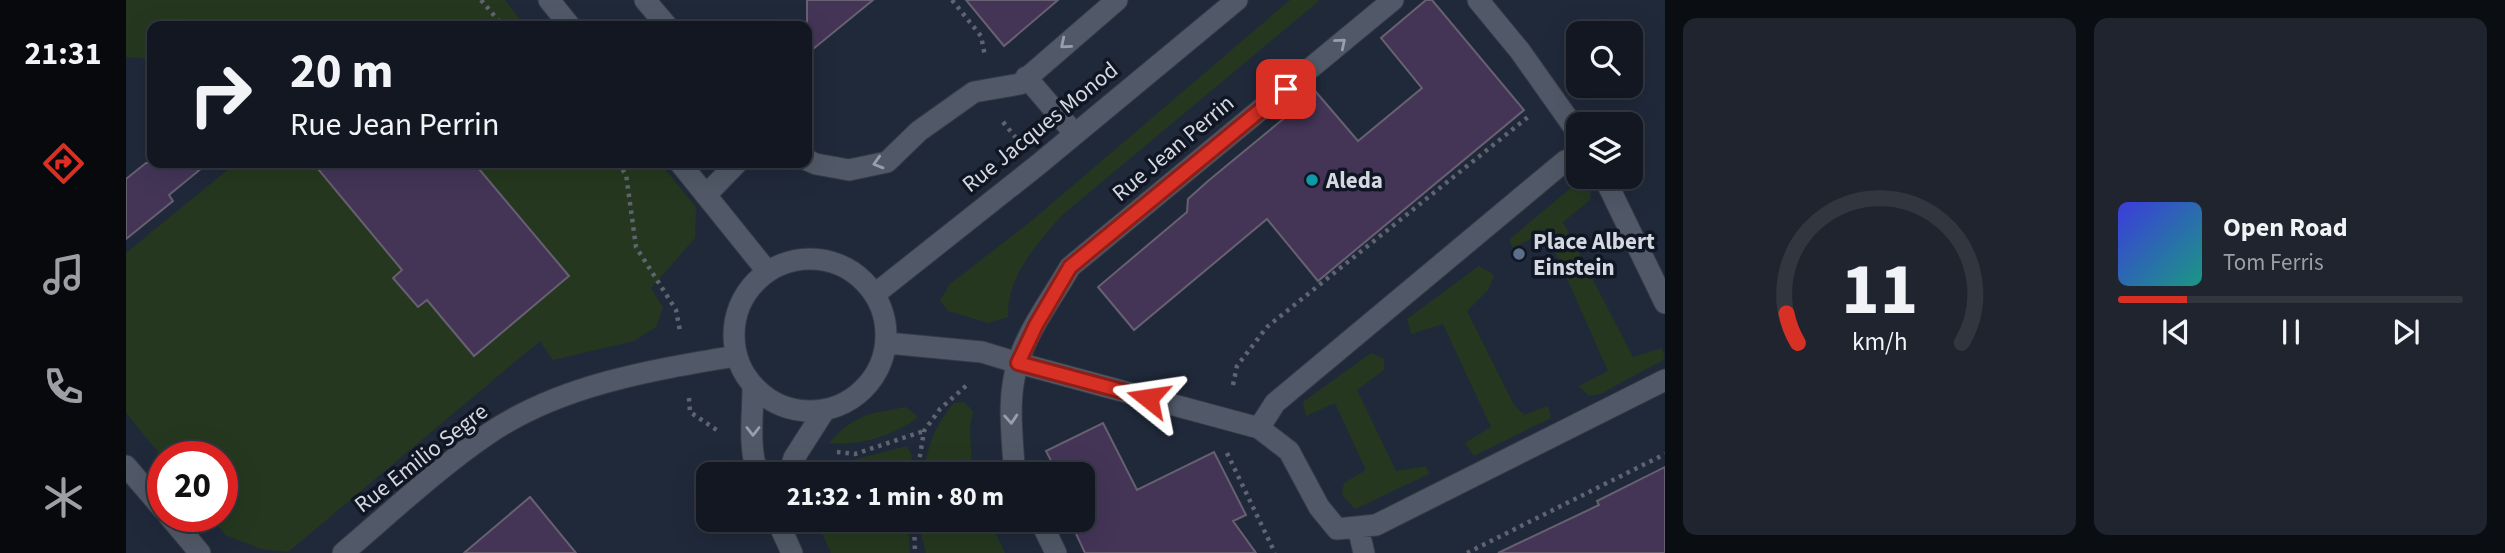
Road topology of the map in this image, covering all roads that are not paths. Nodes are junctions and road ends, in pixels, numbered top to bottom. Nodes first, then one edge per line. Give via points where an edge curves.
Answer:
1 (549, 0) edge
2 (645, 0) edge
3 (1117, 0) edge
4 (1237, 0) edge
5 (1393, 0) edge
6 (1478, 0) edge
7 (566, 21) edge
8 (663, 21) edge
9 (1026, 77) junction
10 (1566, 116) edge
11 (1075, 134) junction
12 (1566, 161) edge
13 (812, 162) edge
14 (684, 168) edge
15 (732, 168) edge
16 (1610, 189) edge
17 (706, 195) junction
18 (767, 271) junction
19 (875, 294) junction
20 (1665, 303) edge
21 (887, 343) junction
22 (736, 356) junction
23 (1018, 363) junction
24 (1665, 380) edge
25 (753, 387) junction
26 (824, 411) junction
27 (1259, 428) junction
28 (755, 462) edge
29 (793, 462) edge
30 (1014, 462) edge
31 (126, 466) edge
32 (147, 490) edge
33 (1358, 527) junction
34 (182, 532) edge
35 (782, 532) edge
36 (794, 532) edge
37 (1046, 532) edge
38 (200, 553) edge
39 (343, 553) edge
40 (792, 553) edge
41 (798, 553) edge
42 (1056, 553) edge
43 (1364, 553) edge

1 - 7 street
2 - 8 street
3 -> 9 street
4 - 11 street, Rue Jacques Monod
23 -> 5 street, Rue Jean Perrin via 1070,267
6 - 10 street
9 - 11 street
9 -> 13 street via 1020,83 974,92 919,131 887,162 849,170
11 - 19 street, Rue Jacques Monod
12 - 27 street via 1275,402
14 - 17 street
15 - 17 street
16 - 20 street
17 - 18 street
18 - 19 street via 795,259 827,260 854,271
18 - 22 street via 742,300 735,318
19 - 21 street via 885,317
21 - 23 street via 982,352
21 - 26 street via 867,387 848,402
22 - 25 street
22 - 39 street, Rue Emilio Segre via 667,366 585,388 538,407 488,434
23 - 27 street
23 -> 30 street, Rue Jean Perrin via 1010,405
24 - 33 street via 1376,525
25 - 26 street via 774,403 798,411
25 -> 28 street
26 - 29 street
27 - 33 street via 1289,451 1319,507 1337,529
31 - 32 street
33 - 43 street
34 - 38 street
35 - 40 street
36 - 41 street
37 - 42 street

